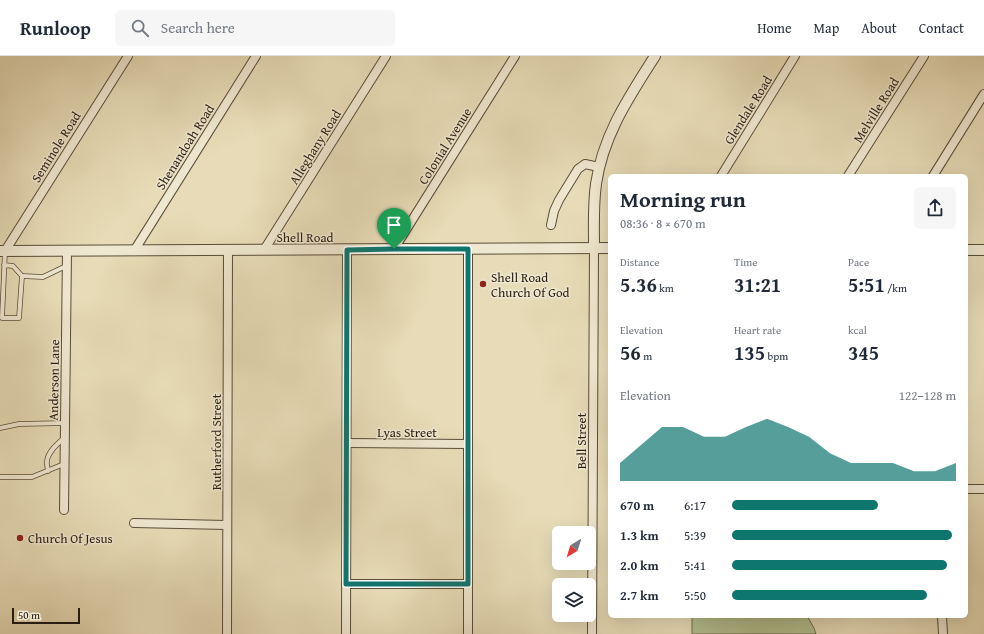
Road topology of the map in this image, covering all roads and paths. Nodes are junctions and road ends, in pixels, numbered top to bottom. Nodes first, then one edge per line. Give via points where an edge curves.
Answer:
1 (128, 56) edge
2 (256, 56) edge
3 (386, 56) edge
4 (516, 56) edge
5 (655, 56) edge
6 (795, 56) edge
7 (924, 56) edge
8 (984, 94) edge
9 (599, 167) junction
10 (722, 174) edge
11 (849, 174) edge
12 (934, 174) edge
13 (551, 225) dead end
14 (594, 248) junction
15 (608, 248) edge
16 (394, 249) junction
17 (468, 249) junction
18 (228, 250) junction
19 (264, 250) junction
20 (347, 250) junction
21 (968, 250) edge
22 (984, 250) edge
23 (2, 251) edge
24 (67, 251) junction
25 (134, 251) junction
26 (4, 265) junction
27 (67, 266) junction
28 (22, 276) junction
29 (65, 423) junction
30 (0, 428) edge
31 (65, 437) junction
32 (347, 443) junction
33 (468, 444) junction
34 (65, 464) junction
35 (48, 471) junction
36 (0, 477) edge
37 (968, 489) edge
38 (984, 489) edge
39 (64, 510) dead end
40 (134, 523) dead end
41 (227, 525) junction
42 (346, 584) junction
43 (468, 584) junction
44 (942, 618) edge
45 (226, 634) edge
46 (346, 634) edge
47 (468, 634) edge
48 (592, 634) edge
49 (943, 634) edge

1 - 23 street, Seminole Road
2 - 25 street, Shenandoah Road
3 - 19 street, Alleghany Road
4 - 16 street, Colonial Avenue
5 - 9 street via 616,119
6 - 10 street, Glendale Road
7 - 11 street, Melville Road
8 - 12 street
9 - 13 street via 586,164 578,170 556,206
9 - 14 street via 595,195
14 - 15 street, Shell Road
14 - 17 street, Shell Road
14 - 48 street, Bell Street
16 - 17 street, Shell Road
16 - 20 street, Shell Road
17 - 33 street
18 - 19 street, Shell Road
18 - 25 street, Shell Road
18 - 41 street, Rutherford Street
19 - 20 street, Shell Road
20 - 32 street
21 - 22 street
23 - 24 street, Shell Road
23 - 26 lane
24 - 25 street, Shell Road
24 - 27 street, Anderson Lane
26 - 28 lane via 13,266
26 - 28 lane via 2,318 18,318
27 - 28 lane via 43,277
27 - 29 street, Anderson Lane
29 - 30 lane via 19,424
29 - 31 street, Anderson Lane
31 - 34 street, Anderson Lane
31 - 35 lane via 57,444 46,462
32 - 33 street, Lyas Street
32 - 42 street
33 - 43 street
34 - 35 lane
34 - 39 street, Anderson Lane
35 - 36 lane via 32,477
37 - 38 street
40 - 41 street
41 - 45 street, Rutherford Street
42 - 43 street
42 - 46 street
43 - 47 street
44 - 49 street

